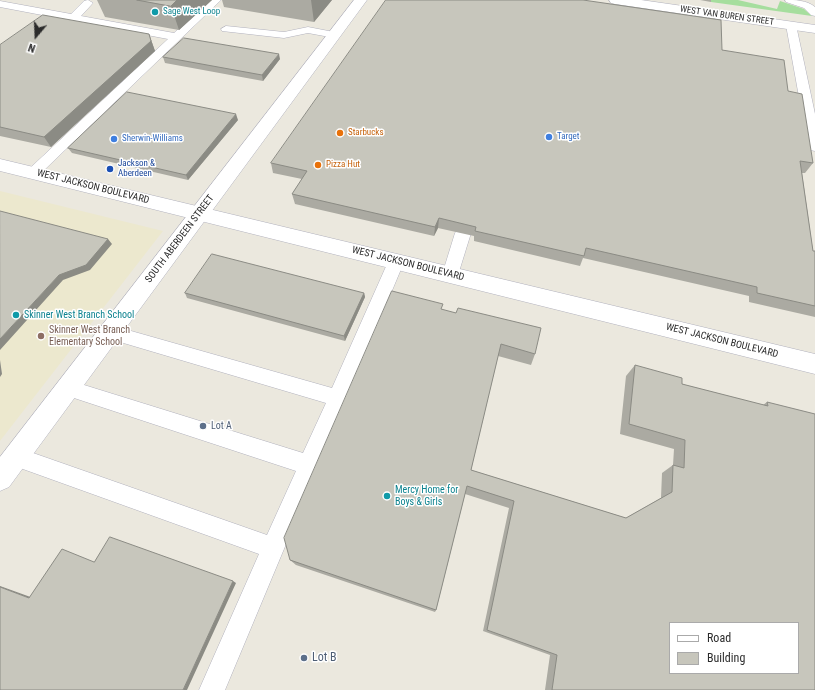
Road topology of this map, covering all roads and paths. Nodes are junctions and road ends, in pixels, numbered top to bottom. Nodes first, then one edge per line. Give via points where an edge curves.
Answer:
1 (27, 0) edge
2 (72, 0) edge
3 (216, 0) edge
4 (361, 0) edge
5 (614, 0) edge
6 (790, 0) edge
7 (0, 4) edge
8 (15, 7) junction
9 (815, 13) edge
10 (73, 18) junction
11 (791, 25) junction
12 (815, 28) edge
13 (226, 29) dead end
14 (335, 35) junction
15 (177, 37) junction
16 (815, 147) edge
17 (1, 165) edge
18 (33, 173) junction
19 (200, 213) junction
20 (463, 233) edge
21 (396, 262) junction
22 (450, 275) junction
23 (110, 332) junction
24 (815, 364) edge
25 (68, 388) junction
26 (337, 398) junction
27 (16, 457) junction
28 (308, 465) junction
29 (0, 478) edge
30 (272, 548) junction
31 (212, 690) edge

1 - 8 lane
2 - 10 lane via 88,3
3 - 15 lane
4 - 14 street, SOUTH ABERDEEN STREET
5 - 11 street, WEST VAN BUREN STREET
6 - 9 lane via 808,6
7 - 8 lane
8 - 10 lane
10 - 15 lane
11 - 12 street, WEST VAN BUREN STREET
11 - 16 lane
13 - 14 lane via 284,35 308,30
14 - 19 street, SOUTH ABERDEEN STREET
15 - 18 lane
17 - 18 street, WEST JACKSON BOULEVARD
18 - 19 street, WEST JACKSON BOULEVARD
19 - 21 street, WEST JACKSON BOULEVARD
19 - 23 street, SOUTH ABERDEEN STREET
20 - 22 lane
21 - 22 street, WEST JACKSON BOULEVARD
21 - 26 lane
22 - 24 street, WEST JACKSON BOULEVARD
23 - 25 street, SOUTH ABERDEEN STREET
23 - 26 lane
25 - 27 street, SOUTH ABERDEEN STREET
25 - 28 lane
26 - 28 lane
27 - 29 street, SOUTH ABERDEEN STREET
27 - 30 lane
28 - 30 lane
30 - 31 lane

